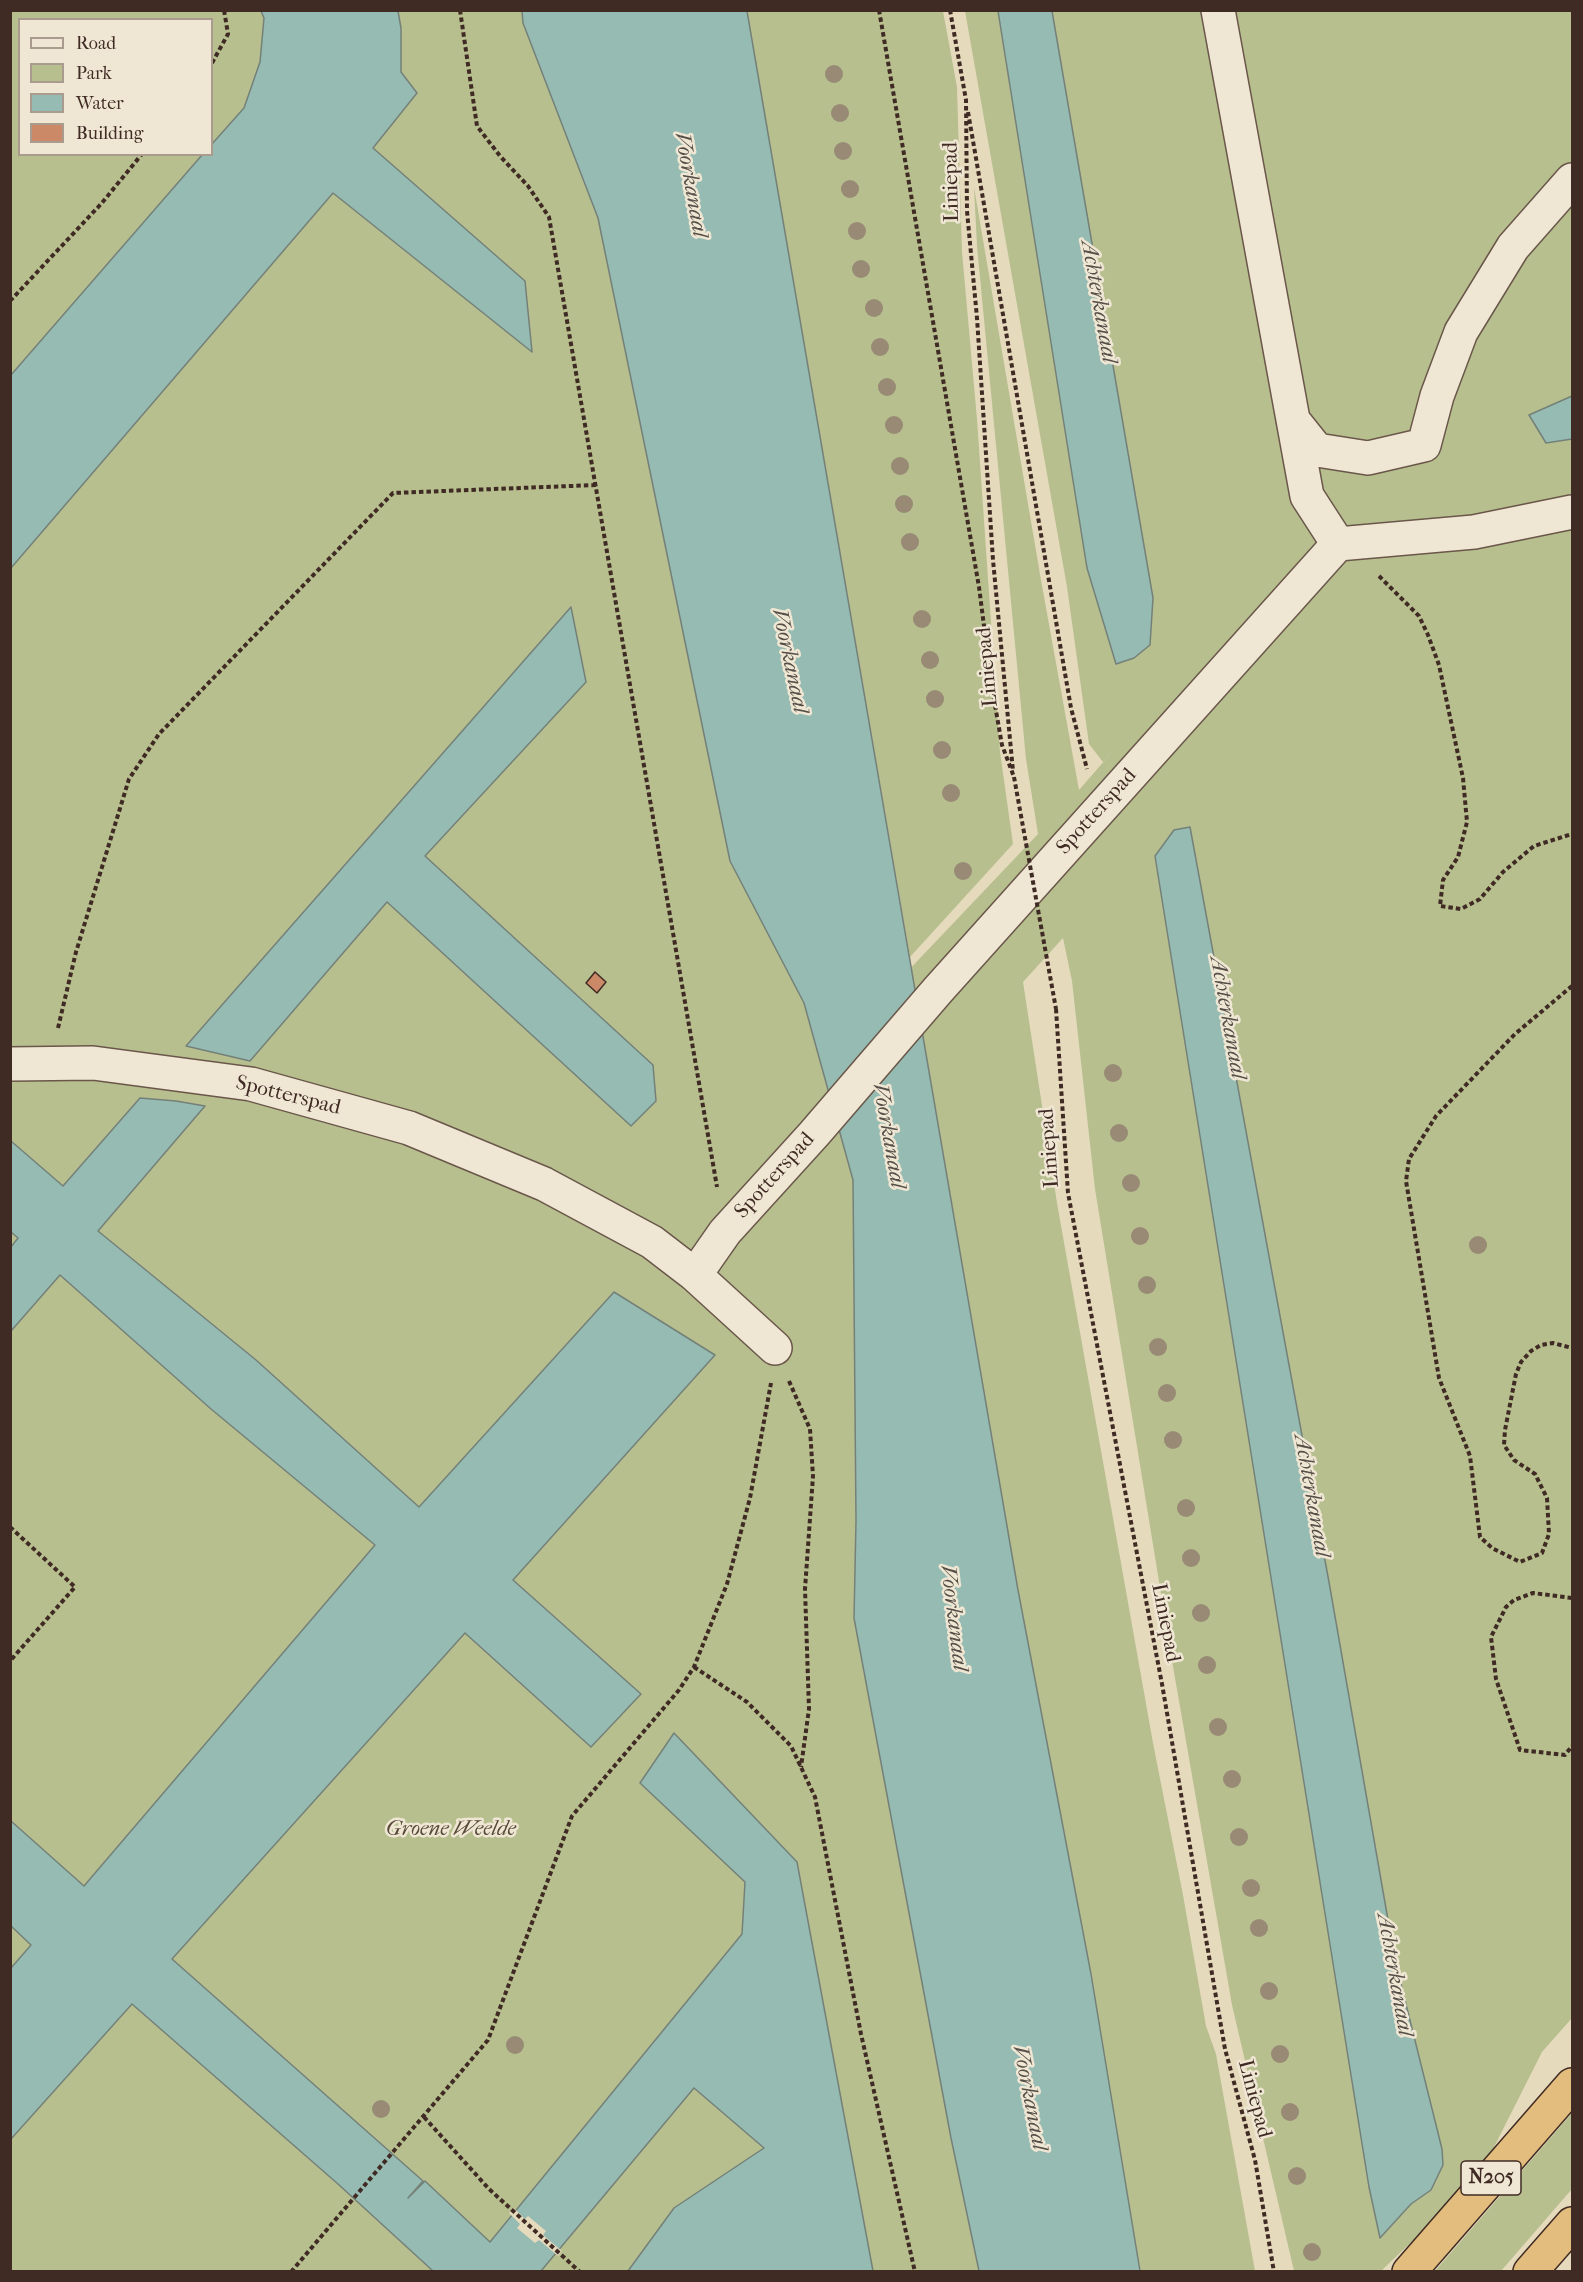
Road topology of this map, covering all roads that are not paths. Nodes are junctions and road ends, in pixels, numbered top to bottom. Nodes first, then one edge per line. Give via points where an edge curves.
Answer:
1 (1218, 10) edge
2 (1572, 180) edge
3 (1293, 420) junction
4 (1572, 512) edge
5 (1343, 543) junction
6 (10, 1064) edge
7 (695, 1275) junction
8 (775, 1348) road end
9 (1572, 2085) edge
10 (1572, 2224) edge
11 (1409, 2271) edge
12 (1530, 2271) edge

1 - 3 street
2 - 3 street via 1513,247 1461,332 1424,445 1368,458 1317,450
3 - 5 street via 1306,496
4 - 5 street via 1474,532
5 - 7 street, Spotterspad via 938,990 725,1232
6 - 7 street, Spotterspad via 93,1063 251,1083 410,1128 544,1184 652,1242
7 - 8 street
9 - 11 highway, N205
10 - 12 highway

